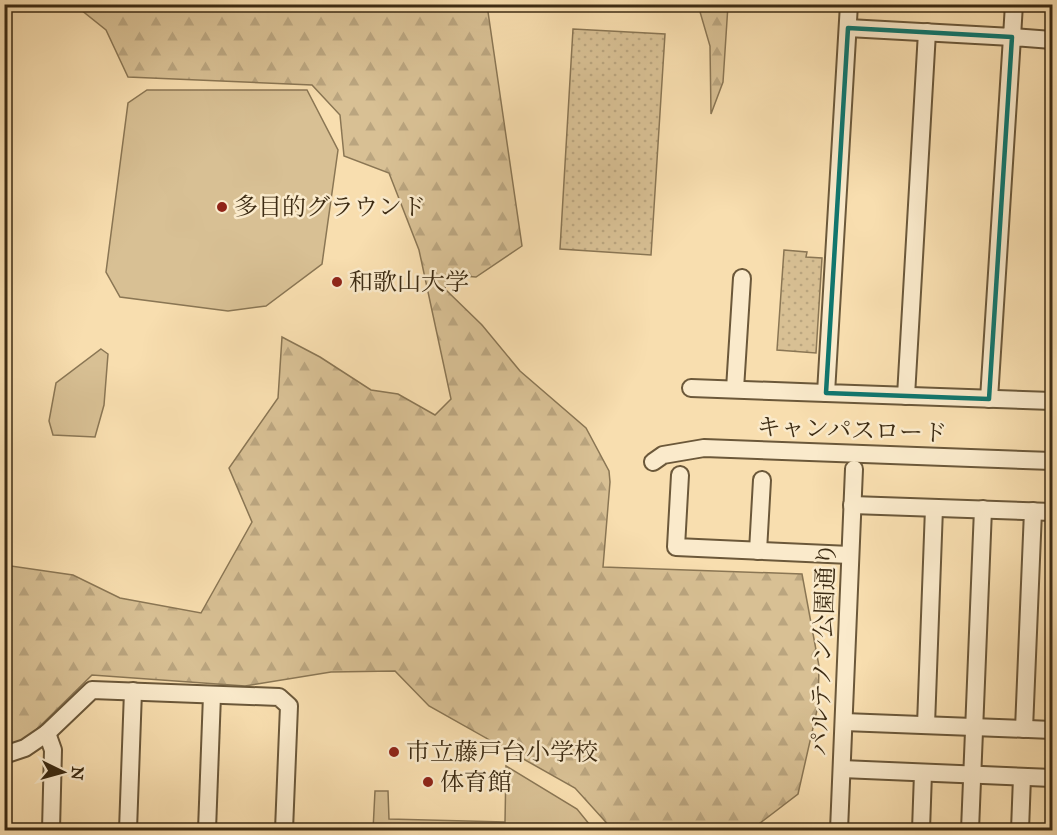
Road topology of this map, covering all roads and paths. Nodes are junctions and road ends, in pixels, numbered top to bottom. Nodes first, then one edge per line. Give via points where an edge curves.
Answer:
1 (849, 4) edge
2 (1014, 4) edge
3 (848, 28) junction
4 (927, 32) junction
5 (1012, 37) junction
6 (1053, 40) edge
7 (742, 278) dead end
8 (691, 387) dead end
9 (735, 389) junction
10 (826, 393) junction
11 (906, 396) junction
12 (989, 399) junction
13 (1053, 401) edge
14 (1053, 461) edge
15 (652, 462) dead end
16 (854, 469) dead end
17 (680, 475) dead end
18 (762, 480) dead end
19 (852, 505) junction
20 (934, 508) junction
21 (983, 509) junction
22 (1033, 511) junction
23 (1053, 512) edge
24 (759, 551) junction
25 (850, 555) junction
26 (133, 691) junction
27 (212, 695) junction
28 (844, 722) junction
29 (926, 725) junction
30 (974, 727) junction
31 (1024, 729) junction
32 (1053, 730) edge
33 (46, 733) junction
34 (4, 755) edge
35 (842, 769) junction
36 (923, 773) junction
37 (972, 775) junction
38 (1022, 777) junction
39 (1053, 778) edge
40 (51, 831) edge
41 (128, 831) edge
42 (207, 831) edge
43 (284, 831) edge
44 (839, 831) edge
45 (921, 831) edge
46 (970, 831) edge
47 (1020, 831) edge

1 - 3 street
2 - 5 street
3 - 4 street
3 - 10 street
4 - 5 street
4 - 11 street
5 - 6 street
5 - 12 street
7 - 9 street
8 - 9 street
9 - 10 street
10 - 11 street
11 - 12 street
12 - 13 street
14 - 15 street, キャンパスロード via 704,448 663,455
16 - 19 street, パルテノン公園通り
17 - 24 street via 676,547
18 - 24 street
19 - 20 street
19 - 25 street, パルテノン公園通り
20 - 21 street
20 - 29 street
21 - 22 street
21 - 30 street
22 - 23 street
22 - 31 street
24 - 25 street
25 - 28 street, パルテノン公園通り
26 - 27 street
26 - 33 street via 92,690
26 - 41 street
27 - 42 street
27 - 43 street via 279,697 289,706
28 - 29 street
28 - 35 street, パルテノン公園通り
29 - 30 street
30 - 31 street
30 - 37 street
31 - 32 street
33 - 34 street via 25,748
33 - 40 street via 54,750
35 - 36 street
35 - 44 street, パルテノン公園通り
36 - 37 street
36 - 45 street
37 - 38 street
37 - 46 street
38 - 39 street
38 - 47 street

